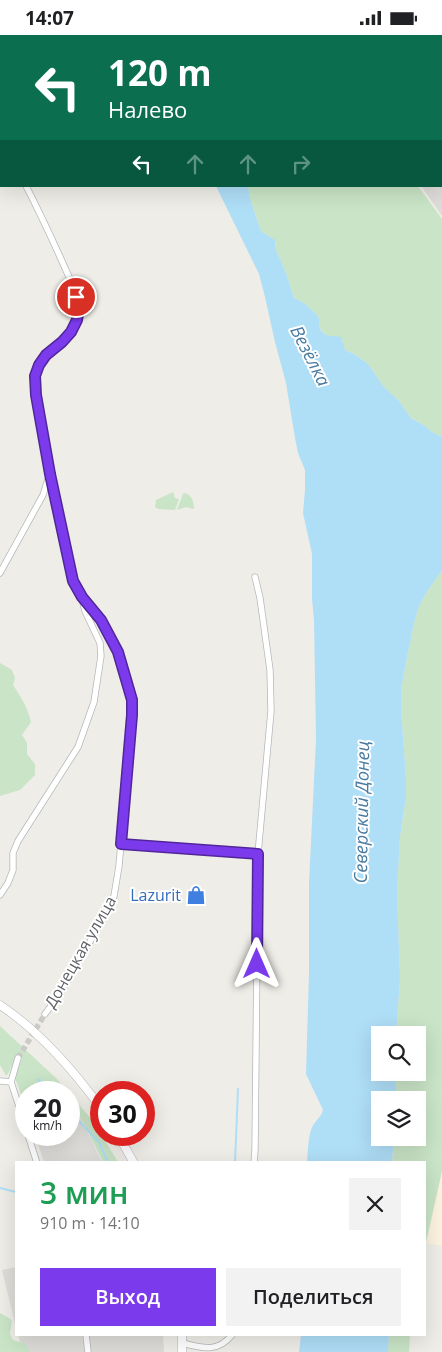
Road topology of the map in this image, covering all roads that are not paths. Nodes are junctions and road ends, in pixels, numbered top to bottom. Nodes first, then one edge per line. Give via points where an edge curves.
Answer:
1 (26, 187) edge
2 (50, 474) junction
3 (0, 573) edge
4 (255, 577) dead end
5 (82, 597) junction
6 (121, 844) junction
7 (258, 854) junction
8 (0, 895) edge
9 (0, 1005) edge
10 (45, 1014) tunnel mouth
11 (18, 1058) tunnel mouth
12 (0, 1081) edge
13 (11, 1082) junction
14 (90, 1093) edge
15 (15, 1094) edge
16 (32, 1146) edge
17 (124, 1146) edge
18 (37, 1161) edge
19 (133, 1161) edge
20 (254, 1161) edge
21 (86, 1336) edge
22 (231, 1336) edge
23 (182, 1343) edge
24 (88, 1352) edge

1 - 2 street, Донецкая улица via 73,286 79,308 71,332 46,355 35,376
2 - 3 street via 43,495
2 - 5 street, Донецкая улица via 73,581
4 - 7 street via 270,670 271,711
5 - 6 street, Донецкая улица via 110,635 132,700
5 - 8 street via 100,643 94,702 78,747 18,841 13,870
6 - 7 street
6 - 10 street, Донецкая улица via 114,896 61,992
7 - 20 street
9 - 14 main road via 40,1038
11 - 13 street
12 - 13 street
13 - 15 street
16 - 18 street
17 - 19 main road
21 - 24 street
22 - 23 street via 217,1350

